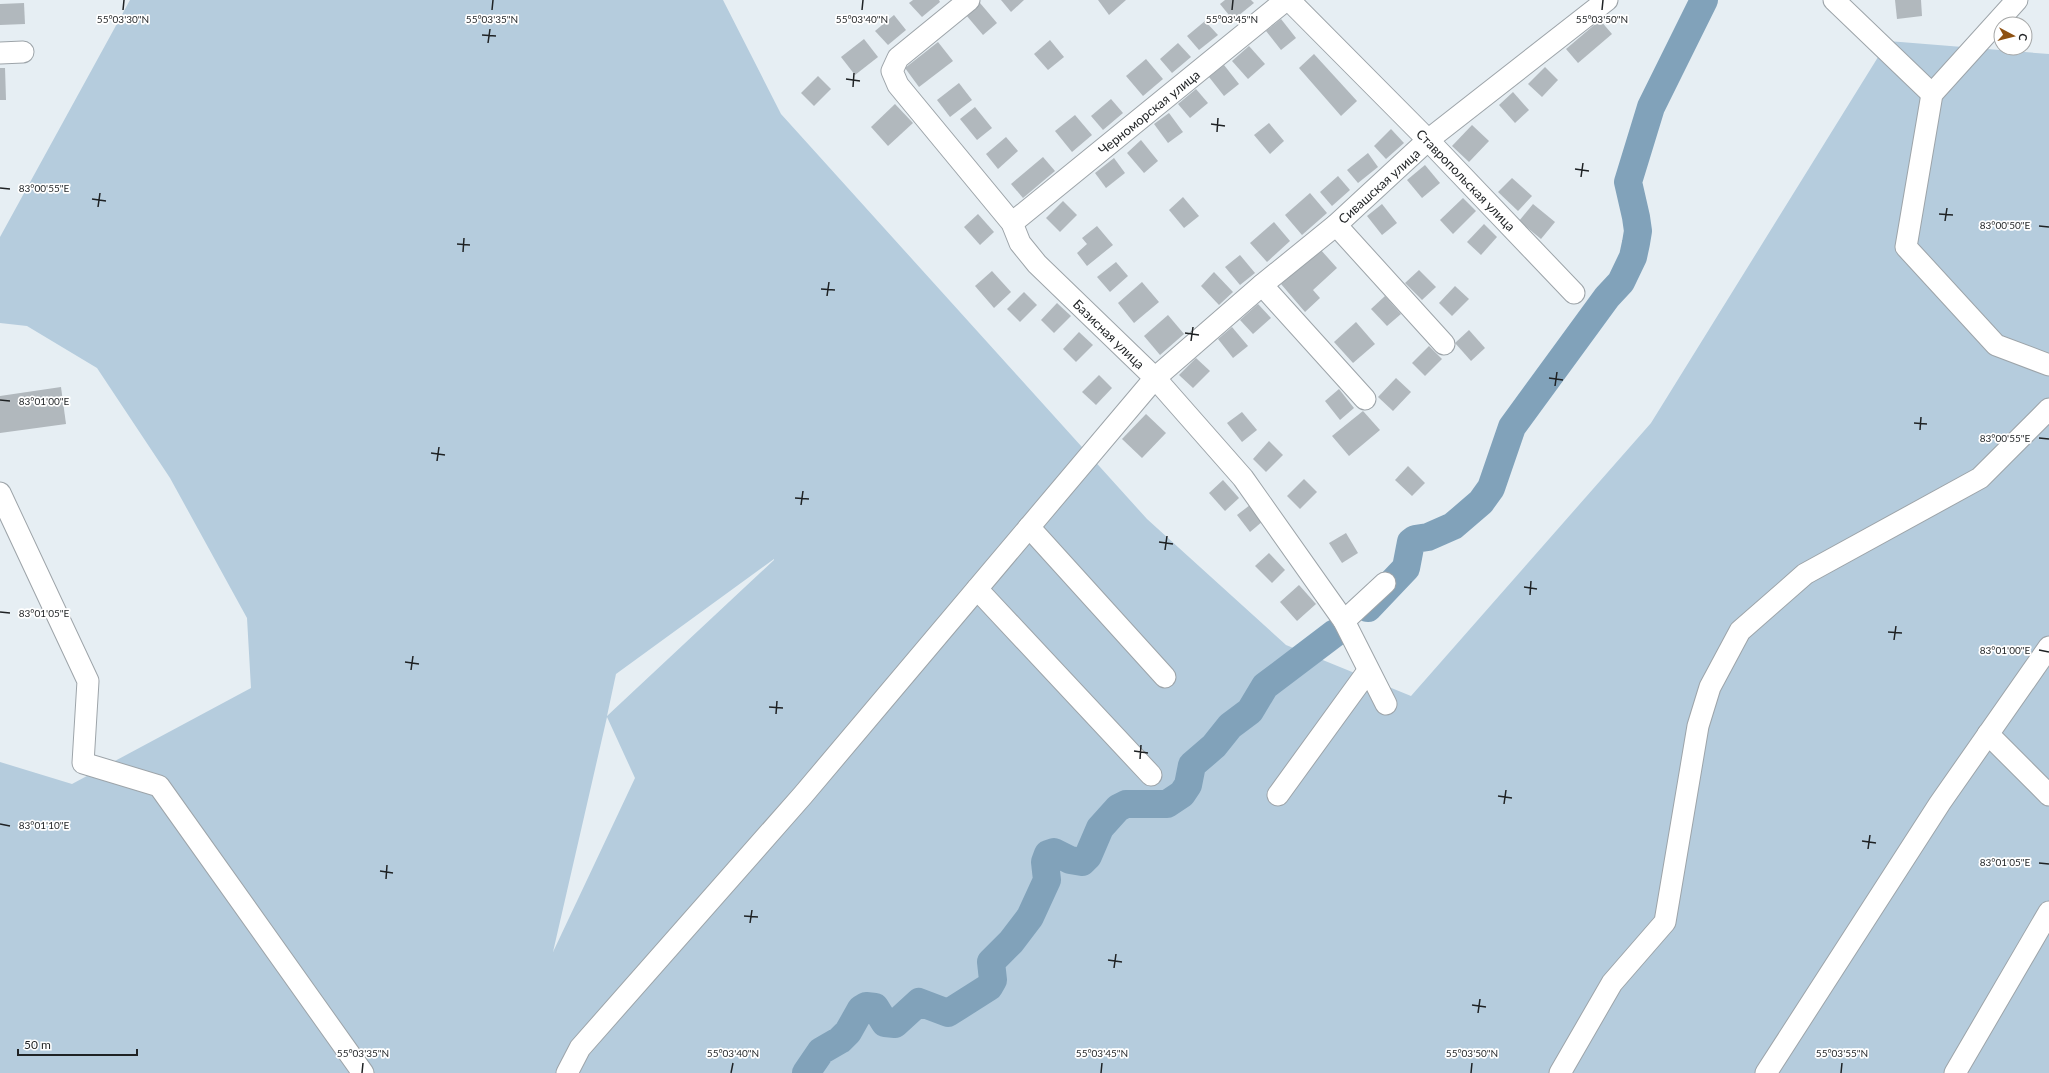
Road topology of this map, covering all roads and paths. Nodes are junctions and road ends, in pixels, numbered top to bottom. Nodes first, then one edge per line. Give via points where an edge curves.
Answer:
1 (969, 0) edge
2 (1288, 0) edge
3 (1607, 0) edge
4 (1834, 0) edge
5 (2017, 0) edge
6 (23, 52) dead end
7 (0, 53) edge
8 (1932, 94) junction
9 (1428, 140) junction
10 (1012, 223) junction
11 (1336, 225) junction
12 (1262, 285) junction
13 (1574, 293) dead end
14 (1444, 344) dead end
15 (2049, 365) edge
16 (1155, 378) junction
17 (1364, 399) dead end
18 (2049, 409) edge
19 (0, 493) edge
20 (1029, 527) junction
21 (1385, 583) dead end
22 (977, 589) junction
23 (1344, 621) junction
24 (2049, 647) edge
25 (1368, 671) junction
26 (1165, 677) dead end
27 (1386, 704) dead end
28 (1988, 734) junction
29 (1151, 775) dead end
30 (1278, 794) dead end
31 (2049, 795) edge
32 (2049, 912) edge
33 (363, 1073) edge
34 (567, 1073) edge
35 (1560, 1073) edge
36 (1766, 1073) edge
37 (1955, 1073) edge

1 - 10 street, Базисная улица via 898,58 892,71 898,85
2 - 9 street, Ставропольская улица
2 - 10 street, Черноморская улица
3 - 9 street, Сивашская улица
4 - 8 street
5 - 8 street
6 - 7 street
8 - 15 street via 1906,247 1996,345
9 - 11 street, Сивашская улица
9 - 13 street, Ставропольская улица
10 - 16 street, Базисная улица via 1020,243 1037,264
11 - 12 street, Сивашская улица
11 - 14 street
12 - 16 street, Сивашская улица
12 - 17 street
16 - 20 street, Сивашская улица
16 - 23 street, Базисная улица via 1243,478
18 - 35 street via 1980,478 1805,574 1740,631 1710,687 1698,726 1665,922 1612,983
19 - 33 street via 88,681 83,763 159,786
20 - 22 street, Сивашская улица
20 - 26 street
21 - 23 street
22 - 29 street
22 - 34 street, Сивашская улица via 798,801 580,1048
23 - 25 street, Базисная улица
24 - 28 street
25 - 27 street, Базисная улица
25 - 30 street
28 - 31 street
28 - 36 street via 1940,803
32 - 37 street

